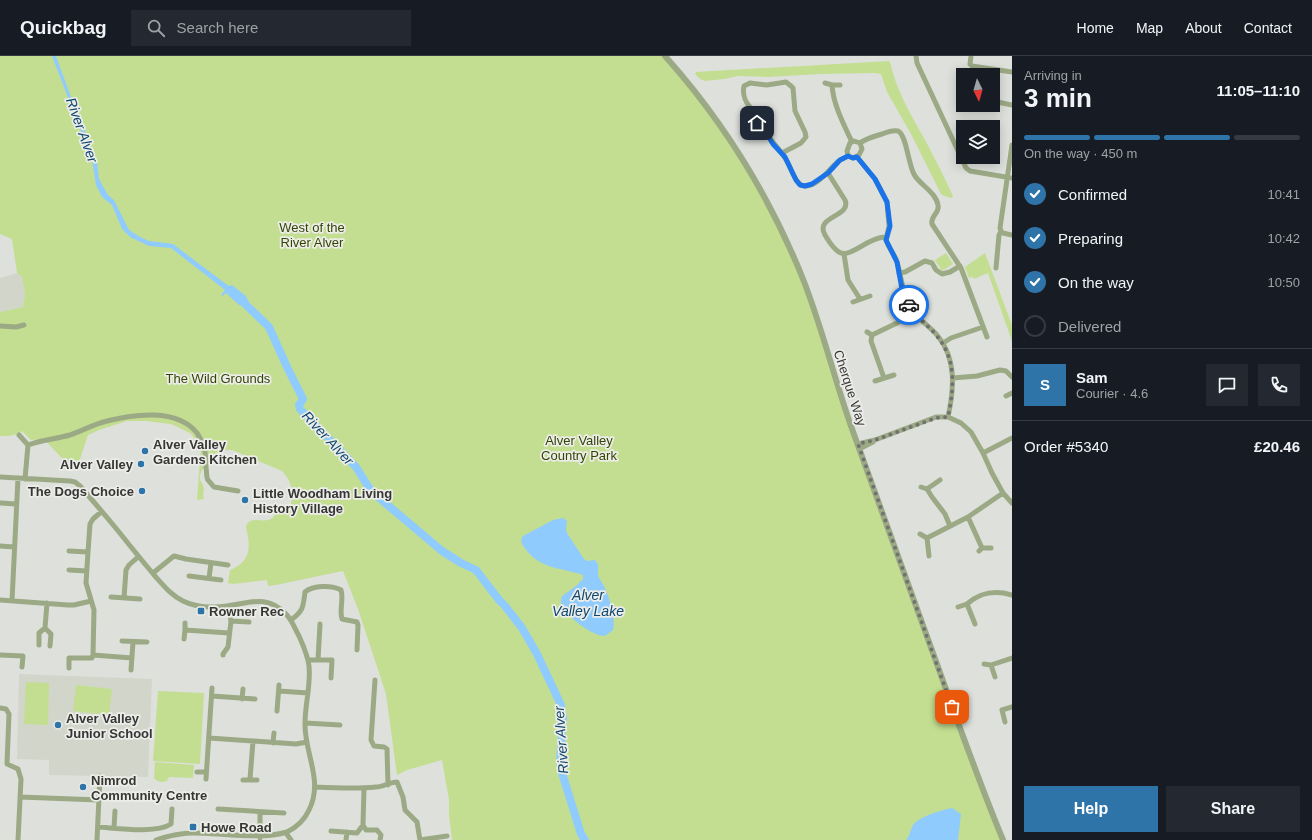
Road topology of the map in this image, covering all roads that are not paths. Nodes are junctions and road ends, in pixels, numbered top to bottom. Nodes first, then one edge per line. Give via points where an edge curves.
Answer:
1 (665, 56) edge
2 (916, 56) edge
3 (971, 56) edge
4 (1012, 72) edge
5 (825, 83) dead end
6 (832, 85) junction
7 (840, 85) dead end
8 (1000, 102) edge
9 (1012, 105) edge
10 (852, 142) junction
11 (860, 143) junction
12 (1012, 145) edge
13 (782, 153) junction
14 (848, 156) junction
15 (857, 157) junction
16 (828, 173) junction
17 (1009, 177) edge
18 (1001, 231) junction
19 (1012, 235) edge
20 (886, 238) junction
21 (844, 254) junction
22 (960, 266) junction
23 (996, 268) dead end
24 (899, 273) junction
25 (870, 296) dead end
26 (860, 299) junction
27 (853, 302) dead end
28 (912, 310) junction
29 (24, 325) dead end
30 (0, 326) edge
31 (983, 327) junction
32 (866, 332) dead end
33 (872, 335) junction
34 (987, 337) dead end
35 (943, 343) junction
36 (894, 375) dead end
37 (1012, 377) edge
38 (884, 378) junction
39 (953, 378) junction
40 (875, 381) dead end
41 (1012, 393) edge
42 (1006, 396) dead end
43 (948, 417) junction
44 (18, 435) dead end
45 (1012, 438) edge
46 (28, 445) junction
47 (859, 447) junction
48 (983, 453) junction
49 (0, 477) edge
50 (18, 478) junction
51 (25, 479) junction
52 (940, 480) dead end
53 (921, 487) dead end
54 (927, 488) junction
55 (238, 491) dead end
56 (1003, 493) junction
57 (1, 503) edge
58 (1012, 503) edge
59 (16, 504) junction
60 (101, 512) junction
61 (968, 517) junction
62 (950, 526) junction
63 (920, 534) dead end
64 (927, 538) junction
65 (0, 546) edge
66 (14, 547) junction
67 (991, 548) dead end
68 (69, 551) dead end
69 (88, 552) junction
70 (928, 556) dead end
71 (138, 557) junction
72 (211, 563) junction
73 (228, 564) dead end
74 (69, 570) dead end
75 (87, 571) junction
76 (153, 573) junction
77 (189, 576) dead end
78 (210, 578) junction
79 (221, 580) dead end
80 (1012, 595) edge
81 (111, 597) dead end
82 (124, 598) junction
83 (140, 599) dead end
84 (0, 600) edge
85 (91, 600) junction
86 (12, 601) junction
87 (47, 603) junction
88 (967, 604) junction
89 (227, 606) junction
90 (958, 607) dead end
91 (291, 620) junction
92 (230, 621) junction
93 (249, 622) dead end
94 (185, 623) dead end
95 (320, 624) dead end
96 (975, 624) dead end
97 (45, 628) junction
98 (185, 630) junction
99 (229, 633) junction
100 (184, 639) dead end
101 (122, 641) dead end
102 (133, 642) junction
103 (147, 642) dead end
104 (38, 645) dead end
105 (50, 646) dead end
106 (357, 650) dead end
107 (0, 655) edge
108 (93, 655) junction
109 (223, 655) dead end
110 (132, 658) junction
111 (1012, 658) edge
112 (308, 660) junction
113 (318, 660) junction
114 (984, 664) dead end
115 (992, 665) junction
116 (22, 667) dead end
117 (69, 668) dead end
118 (131, 670) dead end
119 (995, 677) dead end
120 (331, 678) dead end
121 (374, 680) dead end
122 (279, 685) dead end
123 (212, 688) dead end
124 (243, 689) dead end
125 (279, 691) junction
126 (308, 693) junction
127 (212, 696) junction
128 (242, 698) junction
129 (255, 699) dead end
130 (1012, 707) edge
131 (0, 708) edge
132 (278, 711) dead end
133 (1005, 722) dead end
134 (304, 723) junction
135 (340, 725) dead end
136 (274, 733) dead end
137 (209, 738) junction
138 (253, 741) junction
139 (273, 742) junction
140 (307, 742) junction
141 (197, 772) dead end
142 (206, 772) junction
143 (100, 776) dead end
144 (206, 779) dead end
145 (250, 779) junction
146 (243, 780) dead end
147 (257, 780) dead end
148 (388, 785) junction
149 (316, 788) junction
150 (364, 788) junction
151 (20, 797) junction
152 (99, 800) junction
153 (172, 809) dead end
154 (218, 809) dead end
155 (115, 811) dead end
156 (260, 812) junction
157 (284, 813) dead end
158 (363, 825) junction
159 (98, 827) junction
160 (114, 828) junction
161 (331, 830) dead end
162 (347, 832) junction
163 (286, 833) junction
164 (447, 836) dead end
165 (260, 838) junction
166 (244, 839) edge
167 (18, 840) edge
168 (97, 840) edge
169 (156, 840) edge
170 (290, 840) edge
171 (346, 840) edge
172 (380, 840) edge
173 (420, 840) edge
174 (1003, 840) edge

1 - 47 street, Cherque Way via 708,108 747,166 787,241 803,280
2 - 17 street via 966,168 970,171
3 - 4 street via 970,64
5 - 6 street
6 - 7 street
6 - 10 street via 838,109
8 - 9 street
10 - 11 street
10 - 14 street via 848,148
11 - 15 street via 862,149
11 - 22 street via 889,131 896,131 902,135 915,177 938,204 938,210 931,219 932,224
12 - 17 street
13 - 13 street via 801,143 806,137 795,112 792,86 786,82 767,85 747,84 743,89 744,96 762,119 765,131 773,144
13 - 16 street via 800,185 812,184
14 - 15 street
14 - 16 street via 840,160
15 - 20 street via 875,179 887,202 890,226
16 - 21 street via 846,205 844,210 825,222 823,231 833,247
17 - 18 street
18 - 19 street
18 - 23 street
20 - 21 street via 877,238
20 - 24 street
21 - 26 street via 848,280
22 - 24 street via 942,274 932,263 925,261
22 - 31 street
24 - 28 street
25 - 26 street
26 - 27 street
28 - 33 street via 897,323
28 - 35 street
29 - 30 street
31 - 34 street
31 - 35 street
32 - 33 street
33 - 38 street via 871,341
35 - 39 street
36 - 38 street
37 - 39 street via 1006,371 1000,370 978,376
38 - 40 street
39 - 43 street
41 - 42 street
43 - 47 street via 936,418
43 - 48 street via 967,428
44 - 46 street
45 - 48 street
46 - 51 street
46 - 55 street via 71,435 106,421 131,416 152,414 168,417 189,426 199,437 205,449 207,479 214,487
47 - 174 street, Cherque Way via 970,756
48 - 56 street
49 - 50 street
50 - 51 street
50 - 59 street
51 - 60 street via 75,482
52 - 54 street
53 - 54 street
54 - 62 street
56 - 58 street
56 - 61 street
57 - 59 street
59 - 66 street
60 - 69 street via 90,524
60 - 71 street
61 - 62 street
61 - 67 street via 981,550
62 - 64 street
63 - 64 street
64 - 70 street
65 - 66 street
66 - 86 street
68 - 69 street
69 - 75 street
71 - 76 street
71 - 82 street via 126,570
72 - 73 street
72 - 76 street via 174,556
72 - 78 street
74 - 75 street
75 - 85 street via 86,583
76 - 89 street via 169,592 183,601 201,607
77 - 78 street
78 - 79 street
80 - 88 street via 986,593
81 - 82 street
82 - 83 street
84 - 86 street
85 - 87 street via 68,605
85 - 108 street via 94,610
86 - 87 street
87 - 97 street
88 - 90 street
88 - 96 street
89 - 91 street via 246,602 266,602 274,604
89 - 92 street
91 - 106 street via 301,613 305,592 308,589 337,587 342,594 342,619 357,622 358,625
91 - 112 street
92 - 93 street
92 - 99 street
94 - 98 street
95 - 113 street
97 - 104 street via 39,632
97 - 105 street via 51,634
98 - 99 street
98 - 100 street
99 - 109 street via 228,647
101 - 102 street
102 - 103 street
102 - 110 street
107 - 116 street via 23,656
108 - 110 street
108 - 117 street via 92,658 69,658
110 - 118 street
111 - 115 street
112 - 113 street
112 - 126 street
113 - 120 street via 332,660
114 - 115 street
115 - 119 street
121 - 148 street via 371,740 374,746 387,749
122 - 125 street
123 - 127 street
124 - 128 street
125 - 126 street
125 - 132 street
126 - 134 street
127 - 128 street
127 - 137 street
128 - 129 street
130 - 133 street via 1001,708
131 - 151 street via 6,709 9,714 7,764 18,768
134 - 135 street
134 - 140 street
136 - 139 street
137 - 138 street
137 - 142 street
138 - 139 street
138 - 145 street
139 - 140 street
140 - 149 street
141 - 142 street
142 - 144 street
143 - 152 street
145 - 146 street
145 - 147 street
148 - 150 street
148 - 173 street via 397,782 405,810 417,822
149 - 150 street
149 - 163 street via 307,814
150 - 158 street
151 - 152 street
151 - 167 street
152 - 159 street
153 - 160 street via 171,824 164,827 148,830
154 - 156 street
155 - 160 street
156 - 157 street
156 - 165 street
158 - 162 street via 357,833
158 - 172 street via 366,830 377,830 381,835
159 - 160 street
159 - 168 street
161 - 162 street
162 - 171 street
163 - 165 street
163 - 170 street
164 - 173 street
165 - 166 street
166 - 169 street via 193,833

